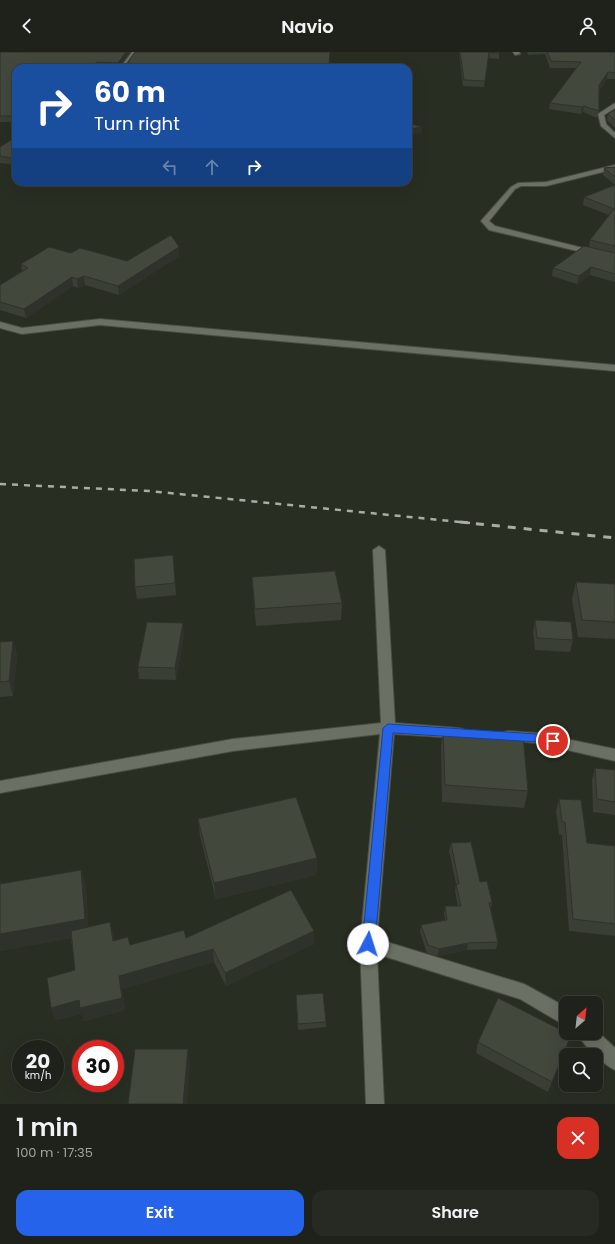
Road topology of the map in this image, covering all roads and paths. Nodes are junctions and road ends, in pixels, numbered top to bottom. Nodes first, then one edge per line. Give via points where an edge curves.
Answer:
1 (135, 52) edge
2 (126, 64) edge
3 (615, 105) edge
4 (615, 136) edge
5 (615, 167) edge
6 (615, 258) edge
7 (0, 325) edge
8 (615, 368) edge
9 (379, 550) dead end
10 (388, 728) junction
11 (474, 734) edge
12 (498, 735) edge
13 (615, 755) edge
14 (0, 787) edge
15 (368, 944) junction
16 (559, 1013) edge
17 (593, 1040) edge
18 (615, 1061) edge
19 (375, 1104) edge

1 - 2 street
3 - 4 street via 601,114 603,125
5 - 6 street via 546,184 520,184 513,188 485,221 498,230
7 - 8 street via 22,331 100,322
9 - 10 street
10 - 11 street
10 - 14 street via 233,745
10 - 15 street
12 - 13 street via 537,738
15 - 16 street via 524,992
15 - 19 street
17 - 18 street

